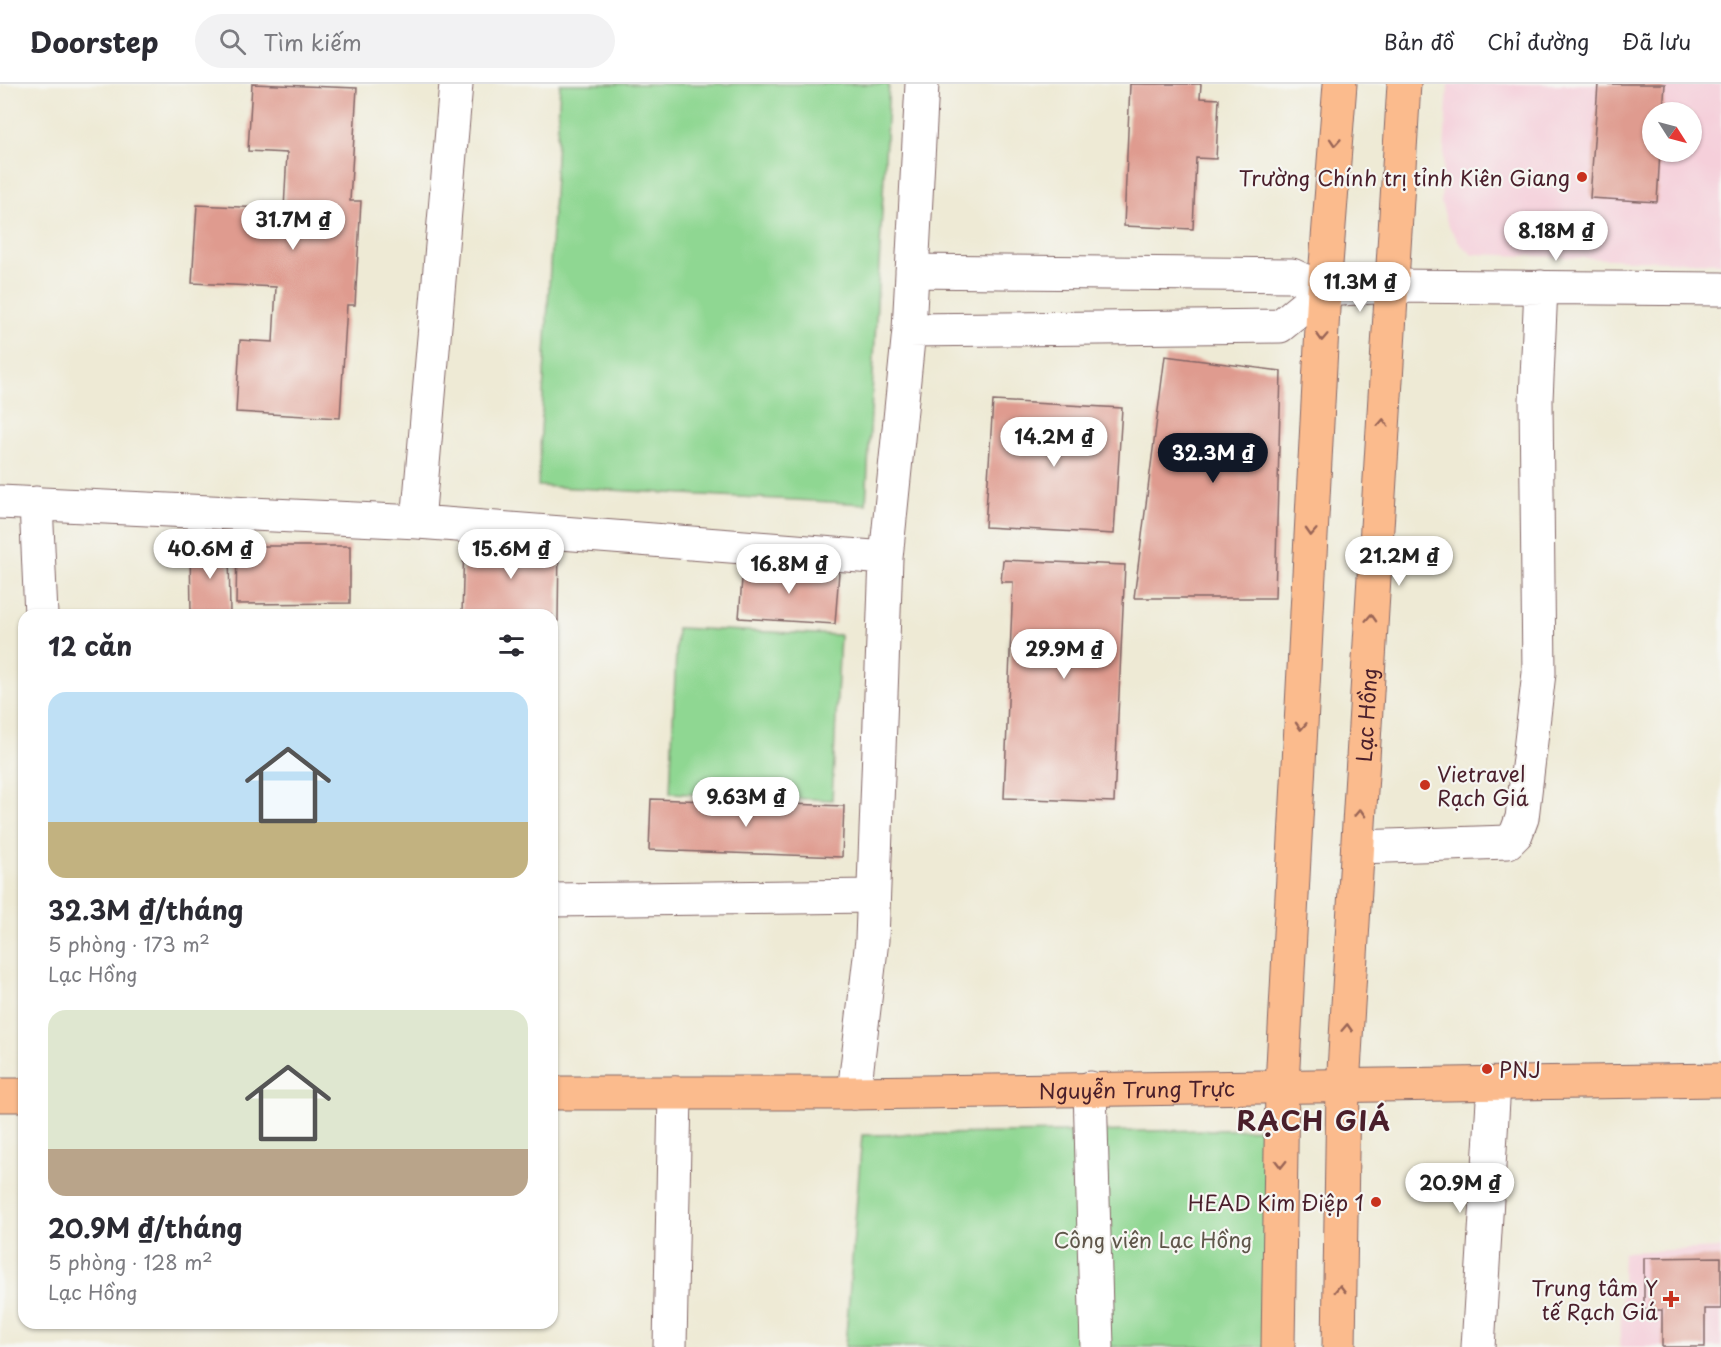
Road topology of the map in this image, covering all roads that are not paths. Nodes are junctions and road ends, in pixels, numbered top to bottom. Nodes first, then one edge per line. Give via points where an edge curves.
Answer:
1 (456, 84) edge
2 (922, 84) edge
3 (1340, 84) edge
4 (1404, 84) edge
5 (912, 271) junction
6 (1391, 286) junction
7 (1541, 287) junction
8 (1721, 289) edge
9 (1324, 290) junction
10 (909, 330) junction
11 (0, 502) edge
12 (36, 503) junction
13 (418, 522) junction
14 (886, 558) junction
15 (41, 609) edge
16 (1358, 847) junction
17 (873, 896) junction
18 (558, 900) edge
19 (1721, 1080) edge
20 (1494, 1084) junction
21 (1282, 1085) junction
22 (1343, 1087) junction
23 (1090, 1088) junction
24 (558, 1093) edge
25 (675, 1093) junction
26 (854, 1093) junction
27 (0, 1095) edge
28 (18, 1095) edge
29 (670, 1347) edge
30 (1097, 1347) edge
31 (1278, 1347) edge
32 (1339, 1347) edge
33 (1478, 1347) edge

1 - 13 street
2 - 5 street
3 -> 9 main road
4 - 6 main road, Lạc Hồng
5 - 9 street via 1292,275
5 - 10 street
6 - 7 street
6 - 9 street
16 -> 6 main road, Lạc Hồng
7 - 8 street
7 - 16 street via 1536,400 1539,674 1522,818 1508,842
9 - 10 street via 1280,326
9 -> 21 main road
10 - 14 street
11 - 12 street
12 - 13 street
12 - 15 street
13 - 14 street
14 - 17 street
22 -> 16 main road, Lạc Hồng
17 - 18 street
17 - 26 street via 872,940
19 - 20 main road, Nguyễn Trung Trực
20 - 22 main road, Nguyễn Trung Trực
20 - 33 street
21 - 22 main road, Nguyễn Trung Trực
21 - 23 main road, Nguyễn Trung Trực
21 -> 31 main road
32 -> 22 main road, Lạc Hồng
23 - 26 main road, Nguyễn Trung Trực
23 - 30 street
24 - 25 main road, Nguyễn Trung Trực
25 - 26 main road, Nguyễn Trung Trực
25 - 29 street
27 - 28 main road

